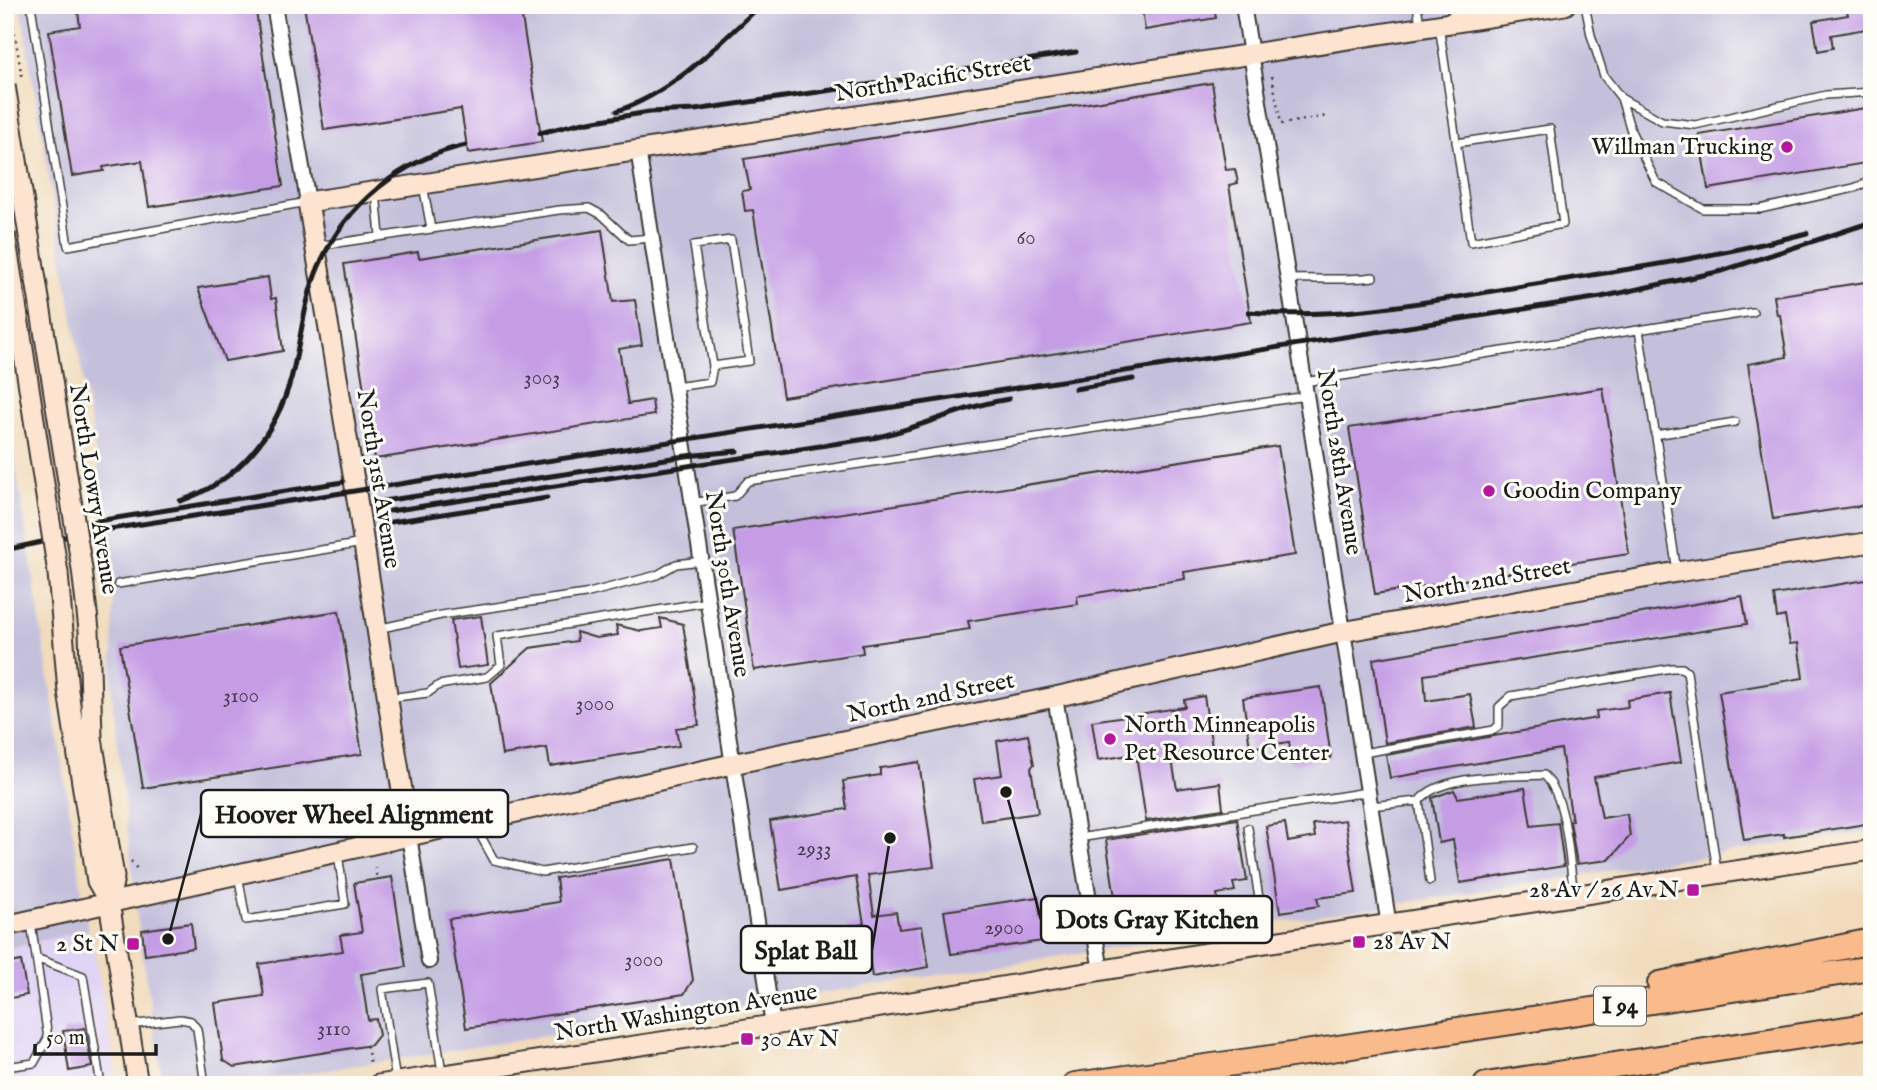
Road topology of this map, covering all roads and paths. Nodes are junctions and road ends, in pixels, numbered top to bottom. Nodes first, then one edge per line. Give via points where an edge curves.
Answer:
1 (31, 5) edge
2 (274, 5) edge
3 (1242, 5) edge
4 (1417, 5) edge
5 (1564, 5) edge
6 (1585, 5) edge
7 (1441, 20) edge
8 (1250, 55) junction
9 (1272, 76) dead end
10 (5, 85) edge
11 (1872, 92) edge
12 (1620, 98) junction
13 (1327, 116) dead end
14 (1456, 143) junction
15 (638, 149) junction
16 (1872, 181) edge
17 (423, 182) junction
18 (376, 190) junction
19 (308, 202) junction
20 (431, 229) junction
21 (5, 234) edge
22 (380, 236) junction
23 (651, 238) junction
24 (315, 247) junction
25 (1373, 277) dead end
26 (1288, 279) junction
27 (1753, 312) dead end
28 (1639, 330) junction
29 (713, 366) junction
30 (674, 387) junction
31 (1305, 389) junction
32 (1735, 422) dead end
33 (1656, 435) junction
34 (691, 503) junction
35 (1872, 542) edge
36 (364, 543) junction
37 (701, 561) junction
38 (1677, 572) junction
39 (118, 583) dead end
40 (707, 602) junction
41 (377, 629) junction
42 (1342, 632) junction
43 (1055, 697) junction
44 (388, 698) junction
45 (1362, 753) junction
46 (732, 765) junction
47 (1369, 799) junction
48 (1419, 802) junction
49 (472, 822) junction
50 (1248, 828) dead end
51 (409, 836) junction
52 (1079, 838) junction
53 (693, 847) dead end
54 (1872, 850) edge
55 (337, 852) junction
56 (375, 867) dead end
57 (238, 873) junction
58 (1717, 874) junction
59 (377, 880) dead end
60 (1430, 881) dead end
61 (1574, 895) junction
62 (109, 902) junction
63 (31, 920) junction
64 (5, 926) edge
65 (1389, 926) junction
66 (1872, 941) edge
67 (1266, 943) junction
68 (36, 958) junction
69 (429, 961) dead end
70 (1872, 968) edge
71 (1101, 971) junction
72 (773, 1025) junction
73 (128, 1026) junction
74 (1872, 1026) edge
75 (1368, 1043) junction
76 (367, 1046) dead end
77 (370, 1062) dead end
78 (5, 1067) edge
79 (443, 1074) junction
80 (387, 1083) edge
81 (101, 1085) edge
82 (138, 1085) edge
83 (205, 1085) edge
84 (1075, 1085) edge
85 (1486, 1085) edge

1 - 19 lane via 68,246
2 - 19 street, North 31st Avenue
3 - 8 street, North 28th Avenue
4 - 7 lane
5 - 7 street, North Pacific Street
6 - 12 lane via 1604,76
7 - 8 street, North Pacific Street
7 - 14 lane
8 - 15 street, North Pacific Street
8 - 26 street, North 28th Avenue
9 - 13 path via 1281,124
10 - 62 street, North Lowry Avenue, bridge via 82,569 92,738 114,877
11 - 12 lane via 1826,95 1695,125 1662,121
12 - 16 lane via 1656,182 1703,209 1760,209
14 - 14 lane via 1471,242 1563,224 1550,129
15 - 17 street, North Pacific Street
15 - 23 street, North 30th Avenue
17 - 18 street, North Pacific Street
17 - 20 lane
18 - 19 street, North Pacific Street
18 - 22 lane
19 - 24 street, North 31st Avenue
20 - 22 lane
20 - 23 lane via 589,208 629,240
21 - 62 street, North Lowry Avenue, bridge via 58,573 68,691 97,881
22 - 24 lane
23 - 30 street, North 30th Avenue
24 - 36 street, North 31st Avenue
25 - 26 lane
26 - 31 street, North 28th Avenue
27 - 28 lane
28 - 31 lane
28 - 33 lane
29 - 29 lane via 694,246 731,240 749,361
29 - 30 lane via 710,382
30 - 34 street, North 30th Avenue
31 - 34 lane via 748,481 735,496
31 - 42 street, North 28th Avenue
32 - 33 lane
33 - 38 lane
34 - 37 street, North 30th Avenue
35 - 38 street, North 2nd Street
36 - 39 lane
36 - 41 street, North 31st Avenue
37 - 40 street, North 30th Avenue
37 - 41 lane via 585,594
38 - 42 street, North 2nd Street
40 - 44 lane via 497,636 501,665 487,677
40 - 46 street, North 30th Avenue
41 - 44 street, North 31st Avenue
42 - 43 street, North 2nd Street
42 - 45 street, North 28th Avenue
43 - 46 street, North 2nd Street
43 - 52 street
44 - 51 street, North 31st Avenue
45 - 47 street, North 28th Avenue
45 - 58 lane via 1494,730 1499,725 1499,708 1511,696 1682,668 1687,672
46 - 49 street, North 2nd Street
46 - 72 street, North 30th Avenue
47 - 48 lane
47 - 52 lane
47 - 65 street, North 28th Avenue
48 - 60 lane
48 - 61 lane via 1427,791 1443,785 1544,775 1561,808
49 - 51 street, North 2nd Street
49 - 53 lane via 495,860 542,872
50 - 67 lane
51 - 55 street, North 2nd Street
51 - 69 street, North 31st Avenue
52 - 71 street
54 - 58 street, North Washington Avenue
55 - 57 street, North 2nd Street
55 - 57 lane via 345,904 246,920
56 - 59 path
57 - 62 street, North 2nd Street
58 - 61 street, North Washington Avenue
61 - 65 street, North Washington Avenue
62 - 63 street, North 2nd Street
62 - 73 street, North Lowry Avenue
63 - 64 street, North 2nd Street
63 - 68 lane
65 - 67 street, North Washington Avenue
66 - 75 highway
67 - 71 street, North Washington Avenue
68 - 78 lane via 48,1038 34,1063
68 - 81 lane via 83,976
70 - 75 highway, I 94
71 - 72 street, North Washington Avenue
72 - 79 street, North Washington Avenue
73 - 82 street, North Lowry Avenue
73 - 83 lane via 191,1021 197,1029
74 - 85 highway, I 94
75 - 84 highway, I 94
76 - 77 path
79 - 80 street, North Washington Avenue
79 - 80 lane via 428,983 382,989

